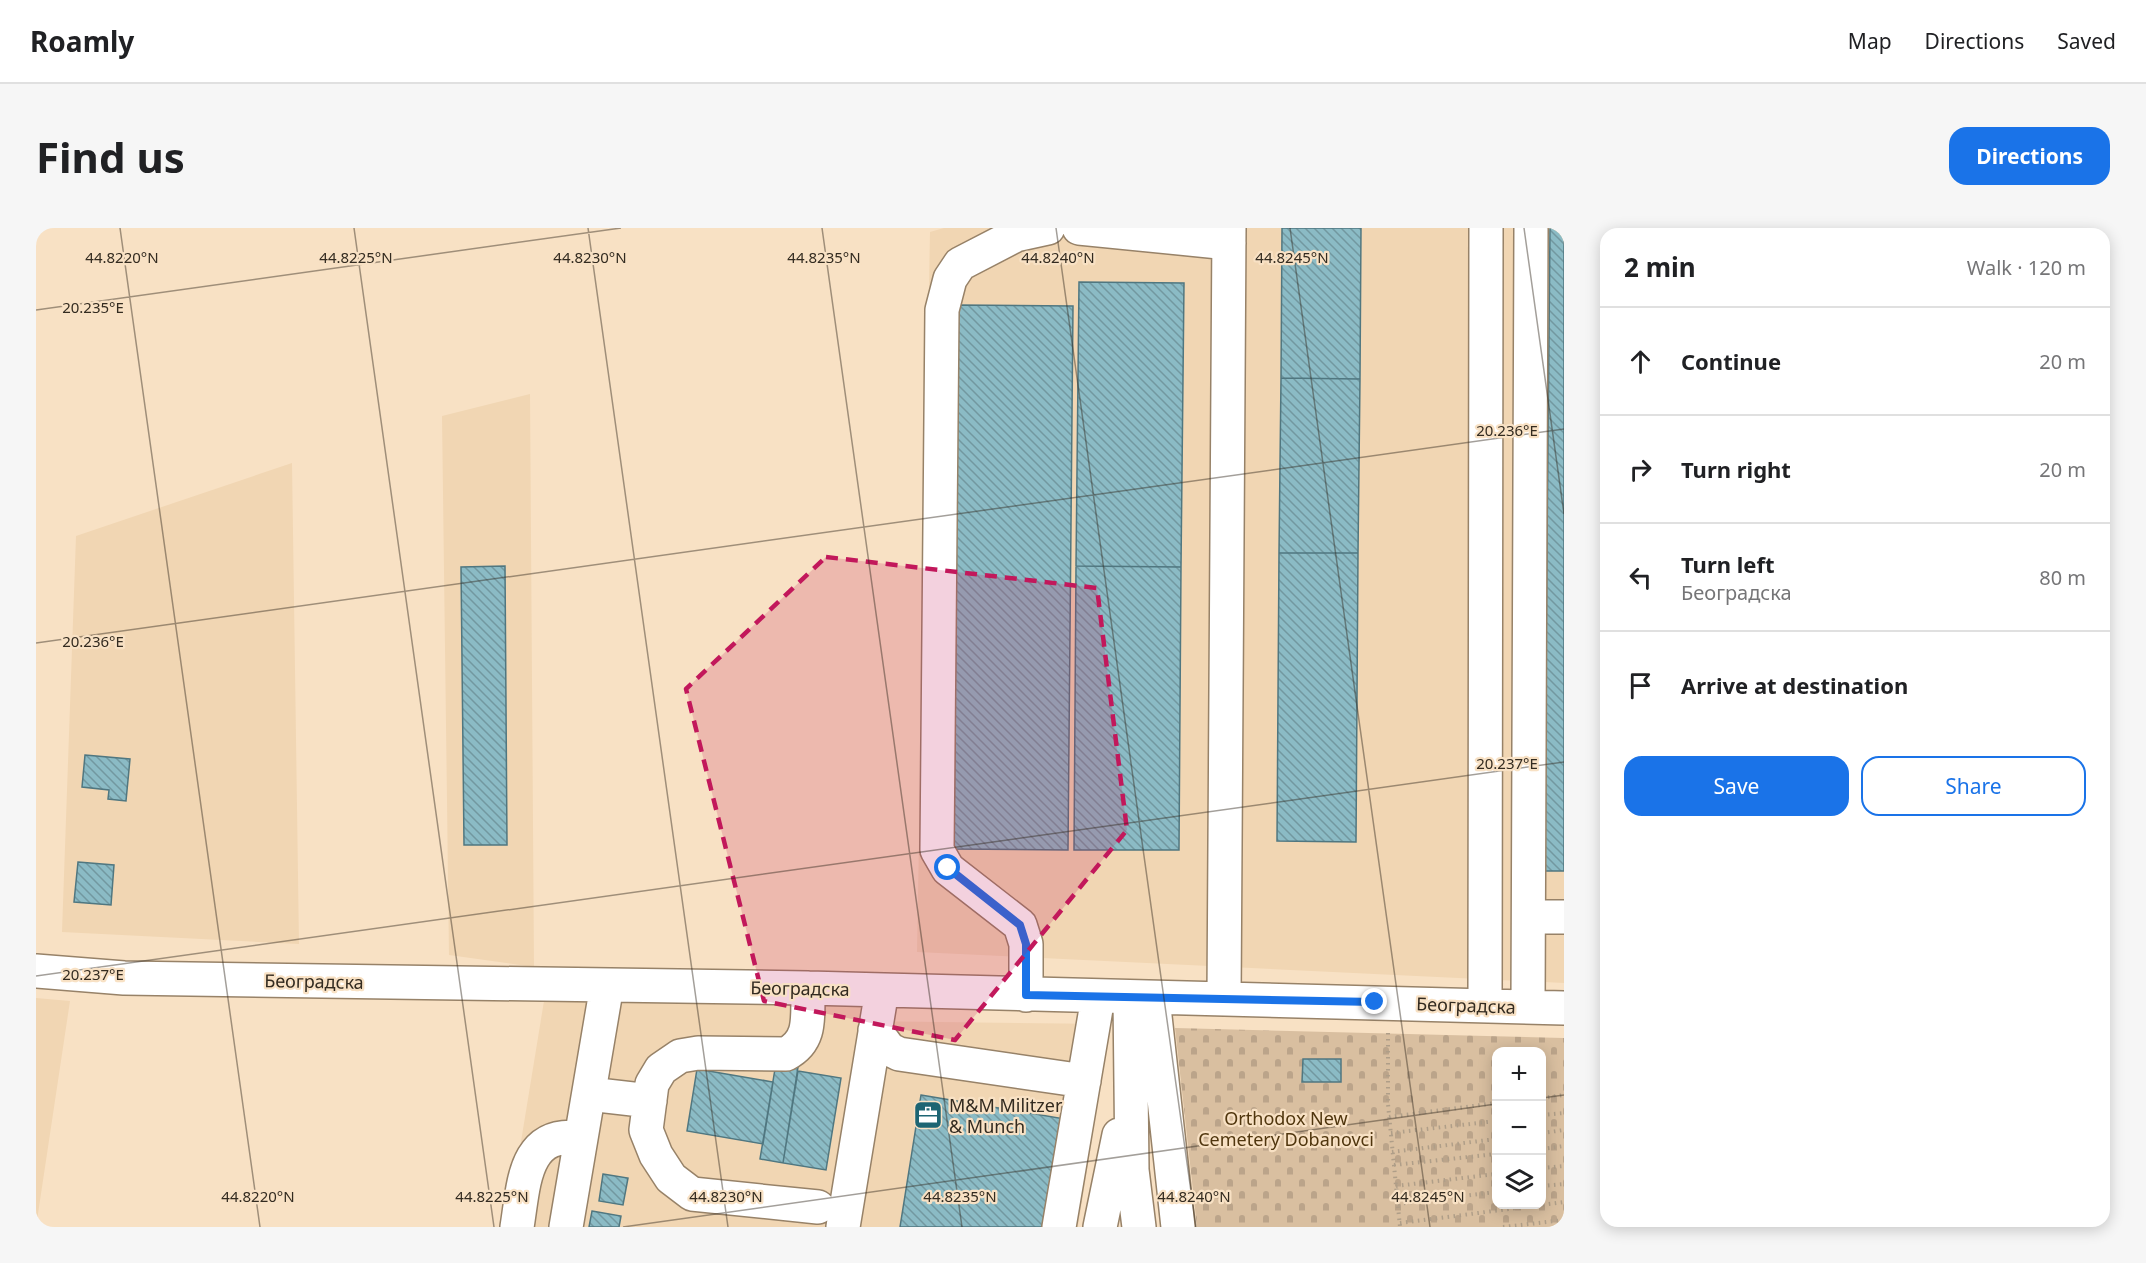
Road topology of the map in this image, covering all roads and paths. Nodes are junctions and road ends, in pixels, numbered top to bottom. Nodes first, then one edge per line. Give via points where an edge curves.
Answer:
1 (1048, 228) edge
2 (1080, 228) edge
3 (1486, 228) edge
4 (1531, 228) edge
5 (1229, 235) edge
6 (1530, 917) junction
7 (1564, 917) edge
8 (36, 971) edge
9 (606, 985) junction
10 (808, 988) junction
11 (882, 990) junction
12 (1026, 995) junction
13 (1127, 998) junction
14 (1224, 999) junction
15 (1388, 1002) junction
16 (1485, 1005) junction
17 (1527, 1007) junction
18 (1564, 1008) edge
19 (876, 1030) junction
20 (1084, 1081) junction
21 (1131, 1081) junction
22 (589, 1094) junction
23 (1564, 1095) edge
24 (1546, 1097) edge
25 (650, 1101) junction
26 (1492, 1104) edge
27 (1564, 1113) edge
28 (1546, 1115) edge
29 (1389, 1117) junction
30 (1492, 1122) edge
31 (1564, 1130) edge
32 (1546, 1132) edge
33 (1391, 1133) junction
34 (581, 1138) junction
35 (1492, 1139) edge
36 (1564, 1146) edge
37 (1546, 1148) edge
38 (1392, 1152) junction
39 (1492, 1155) edge
40 (1394, 1165) junction
41 (1564, 1166) edge
42 (1546, 1168) edge
43 (1132, 1170) junction
44 (1492, 1175) edge
45 (1564, 1184) edge
46 (1396, 1186) junction
47 (1546, 1186) edge
48 (1492, 1193) edge
49 (1564, 1202) edge
50 (1398, 1204) junction
51 (831, 1217) edge
52 (1564, 1220) edge
53 (1400, 1225) edge
54 (517, 1227) edge
55 (566, 1227) edge
56 (1059, 1227) edge
57 (1100, 1227) edge
58 (1119, 1227) edge
59 (1139, 1227) edge
60 (1178, 1227) edge
61 (1503, 1227) edge

1 - 12 street via 1016,235 960,264 950,279 942,310 937,850 948,868 1020,925 1026,944
2 - 5 street
3 - 16 street
4 - 6 street
5 - 14 street
6 - 7 street
6 - 17 street
8 - 9 street, Београдска via 124,978
9 - 10 street, Београдска
9 - 22 street
10 - 11 street, Београдска
10 - 25 street via 806,1036 798,1047 786,1054 680,1056 661,1069 652,1084
11 - 12 street, Београдска
11 - 19 street
12 - 13 street, Београдска
13 - 14 street, Београдска
13 - 20 street
13 - 21 street
13 - 60 street
14 - 15 street, Београдска
15 - 16 street, Београдска
15 - 29 path
16 - 17 street, Београдска
17 - 18 street, Београдска
19 - 20 street via 889,1049 899,1054
19 - 51 street
20 - 56 street
21 - 43 street
21 - 57 street
22 - 25 street
22 - 34 street
23 - 24 path
25 - 51 street via 646,1130 656,1155 671,1178 692,1194
26 - 29 path
27 - 28 path
29 - 33 path
30 - 33 path
31 - 32 path
33 - 38 path
34 - 54 street via 549,1140 532,1158
34 - 55 street
35 - 38 path
36 - 37 path
38 - 40 path
39 - 40 path
40 - 46 path
41 - 42 path
43 - 58 street via 1122,1190
43 - 59 street
44 - 46 path
45 - 47 path
46 - 50 path
48 - 50 path
49 - 53 path
50 - 53 path
52 - 61 path

